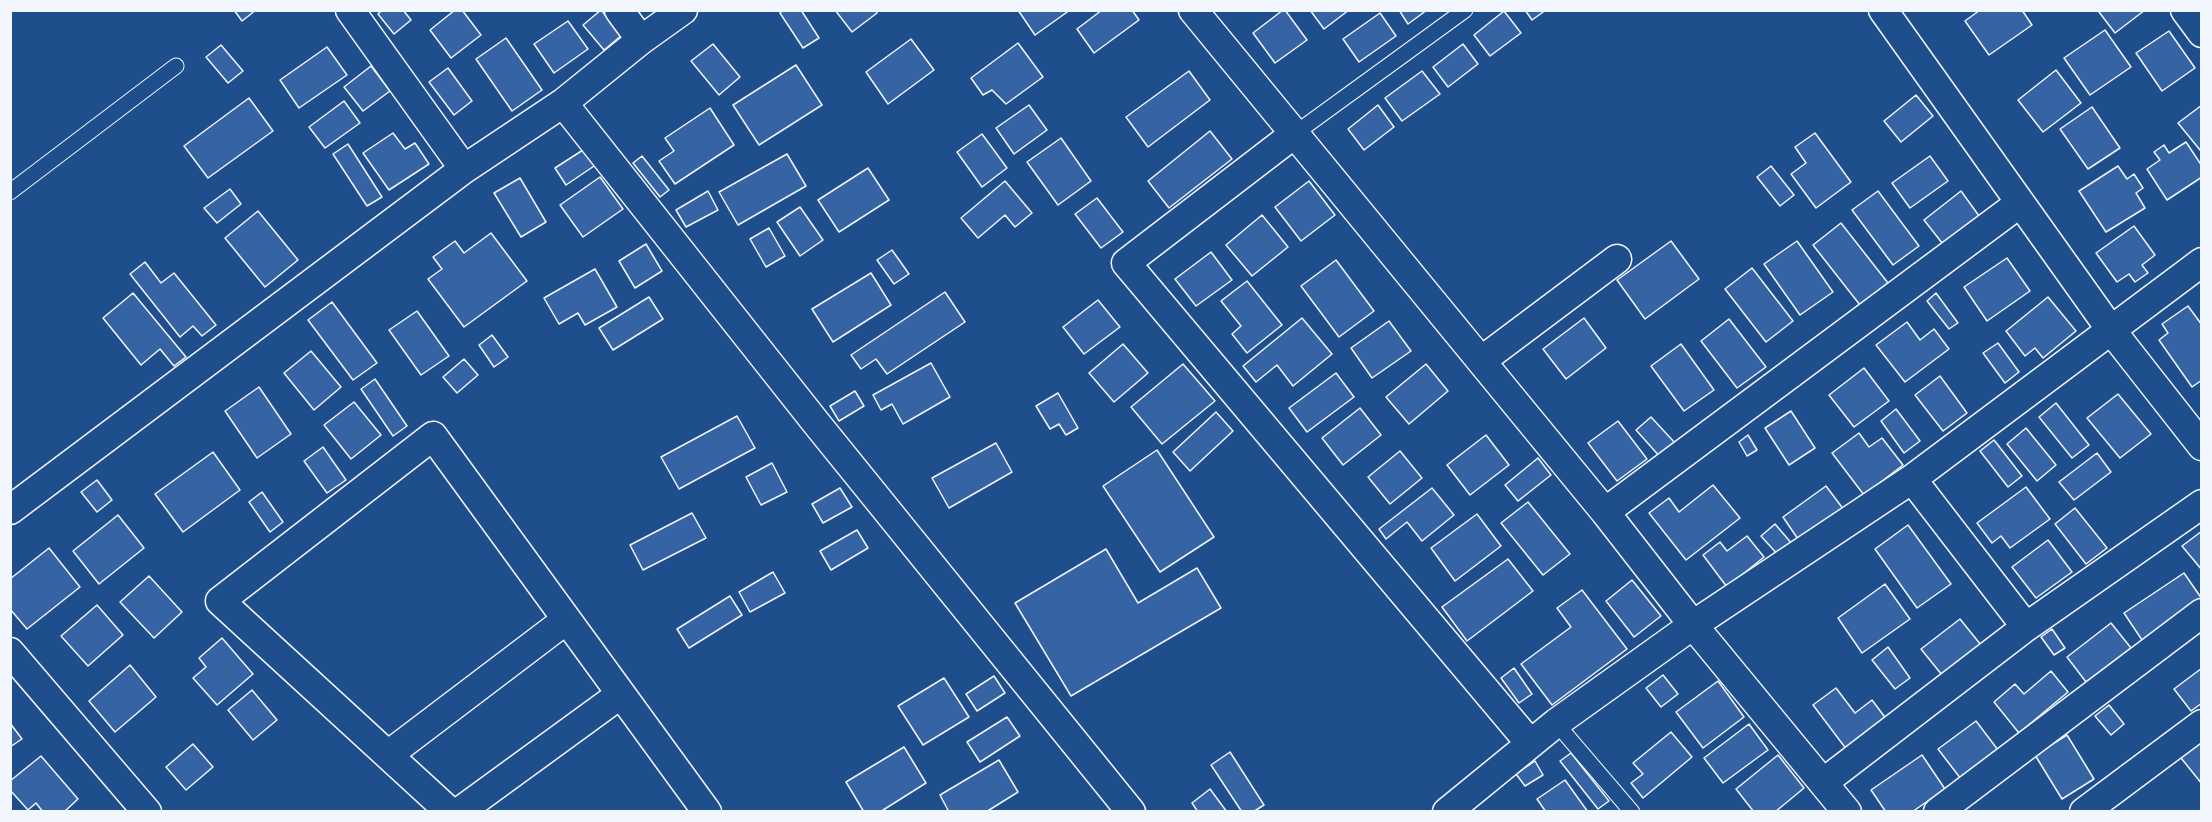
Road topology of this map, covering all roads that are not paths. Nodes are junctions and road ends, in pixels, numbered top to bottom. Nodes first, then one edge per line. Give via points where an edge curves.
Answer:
1 (350, 10) edge
2 (619, 10) edge
3 (683, 10) edge
4 (1193, 10) edge
5 (1465, 10) edge
6 (1883, 10) edge
7 (2185, 10) edge
8 (2202, 33) edge
9 (641, 40) junction
10 (176, 66) dead end
11 (562, 103) junction
12 (1293, 135) junction
13 (464, 169) junction
14 (10, 192) edge
15 (2020, 203) junction
16 (1617, 259) dead end
17 (2202, 262) edge
18 (2111, 330) junction
19 (1481, 361) junction
20 (2202, 446) edge
21 (1912, 479) junction
22 (14, 499) edge
23 (2202, 504) edge
24 (1605, 512) junction
25 (2202, 614) edge
26 (566, 620) junction
27 (1693, 625) junction
28 (2026, 627) junction
29 (10, 652) edge
30 (621, 694) junction
31 (1556, 723) junction
32 (2202, 724) edge
33 (1529, 742) junction
34 (388, 755) junction
35 (1824, 782) junction
36 (147, 812) edge
37 (450, 812) edge
38 (459, 812) edge
39 (707, 812) edge
40 (1131, 812) edge
41 (1447, 812) edge
42 (1632, 812) edge
43 (1847, 812) edge
44 (1938, 812) edge
45 (2084, 812) edge

1 - 13 street
2 - 9 street
3 - 9 street
4 - 12 street
5 - 12 lane
6 - 15 street
7 - 8 street
9 - 11 street
10 - 14 lane
11 - 13 street
11 - 40 street
12 - 19 street
12 - 33 street via 1126,263
13 - 22 street
15 - 18 street
15 - 24 street
16 - 19 street
17 - 18 street
18 - 20 street
18 - 21 street
19 - 24 street
21 - 27 street
21 - 28 street
23 - 28 street
24 - 27 street
25 - 44 street
26 - 30 street
26 - 34 street
26 - 34 street via 433,436 220,601
27 - 31 street
27 - 35 street
28 - 35 street
29 - 36 street
30 - 38 street
30 - 39 street
31 - 33 street
31 - 42 lane
32 - 45 street
33 - 41 street
34 - 37 street
35 - 43 street

